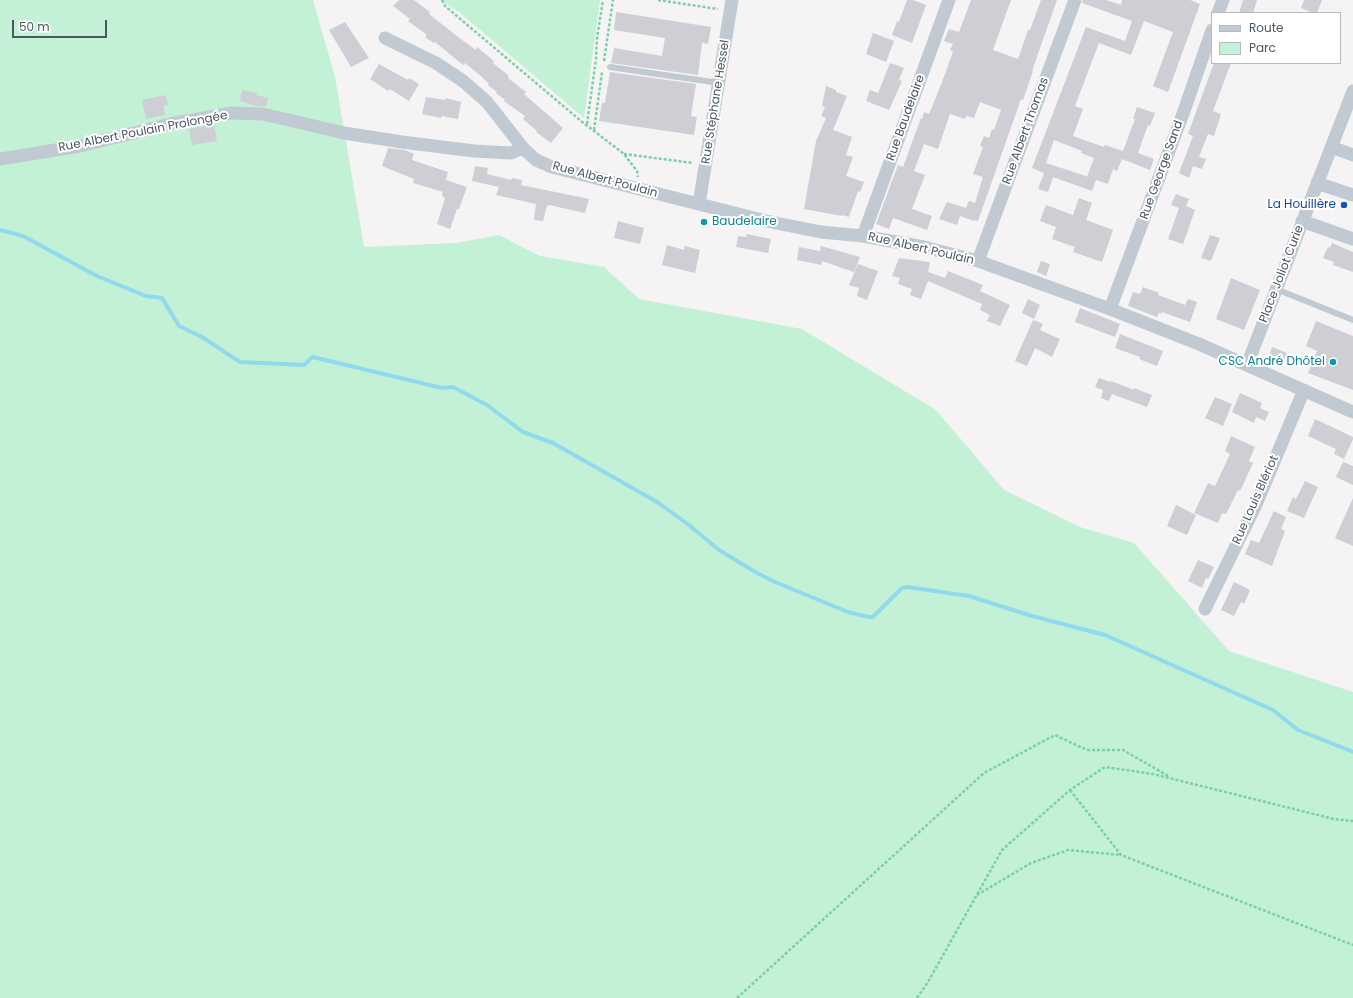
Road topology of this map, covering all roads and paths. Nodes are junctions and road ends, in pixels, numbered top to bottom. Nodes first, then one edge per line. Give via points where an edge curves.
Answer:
1 (442, 0) edge
2 (603, 0) edge
3 (658, 0) edge
4 (949, 0) edge
5 (1075, 0) edge
6 (1223, 0) edge
7 (732, 5) edge
8 (1218, 12) edge
9 (1211, 33) edge
10 (385, 38) dead end
11 (610, 67) dead end
12 (719, 83) junction
13 (1353, 90) edge
14 (586, 125) junction
15 (1331, 147) junction
16 (523, 148) junction
17 (624, 154) junction
18 (1353, 155) edge
19 (0, 159) edge
20 (706, 164) junction
21 (1317, 183) junction
22 (640, 190) junction
23 (1353, 195) edge
24 (699, 204) junction
25 (1302, 221) junction
26 (863, 236) junction
27 (1353, 239) edge
28 (978, 261) junction
29 (1276, 289) junction
30 (1110, 309) junction
31 (1353, 320) edge
32 (1247, 365) junction
33 (1304, 390) junction
34 (1353, 412) edge
35 (1205, 609) dead end
36 (1173, 779) junction
37 (1070, 790) junction
38 (1353, 821) edge
39 (1121, 855) junction
40 (977, 895) junction
41 (1353, 945) edge
42 (737, 998) edge
43 (917, 998) edge

1 - 14 path via 445,6
2 - 14 path
3 - 7 path
4 - 26 street, Rue Baudelaire
5 - 28 street, Rue Albert Thomas
6 - 8 street
7 - 12 street, Rue Stéphane Hessel
9 - 30 street, Rue George Sand
10 - 16 street, Rue Albert Poulain via 436,63 463,81 487,102
11 - 12 lane
12 - 20 street, Rue Stéphane Hessel
13 - 15 street, Place Joliot Curie
14 - 17 path
15 - 18 street
15 - 21 street, Place Joliot Curie
16 - 19 street, Rue Albert Poulain Prolongée via 511,153 474,152 344,133 263,114 232,113 170,124 80,146
16 - 22 street, Rue Albert Poulain via 536,160 552,167
17 - 20 path
17 - 22 path via 637,171
20 - 24 street, Rue Stéphane Hessel
21 - 23 street
21 - 25 street, Place Joliot Curie
22 - 24 street, Rue Albert Poulain
24 - 26 street, Rue Albert Poulain via 821,232
25 - 27 street
25 - 29 street, Place Joliot Curie
26 - 28 street, Rue Albert Poulain via 924,247
28 - 30 street, Rue Albert Poulain
29 - 31 lane
29 - 32 street, Place Joliot Curie
30 - 32 street, Rue Albert Poulain
32 - 33 street, Rue Albert Poulain
33 - 34 street, Rue Albert Poulain
33 - 35 street, Rue Louis Blériot via 1255,507
36 - 37 path via 1105,767
36 - 38 path via 1334,819
36 - 42 path via 1123,750 1087,750 1055,735 984,773
37 - 39 path
37 - 40 path via 1002,850
39 - 40 path via 1068,850 1031,863
39 - 41 path
40 - 43 path

